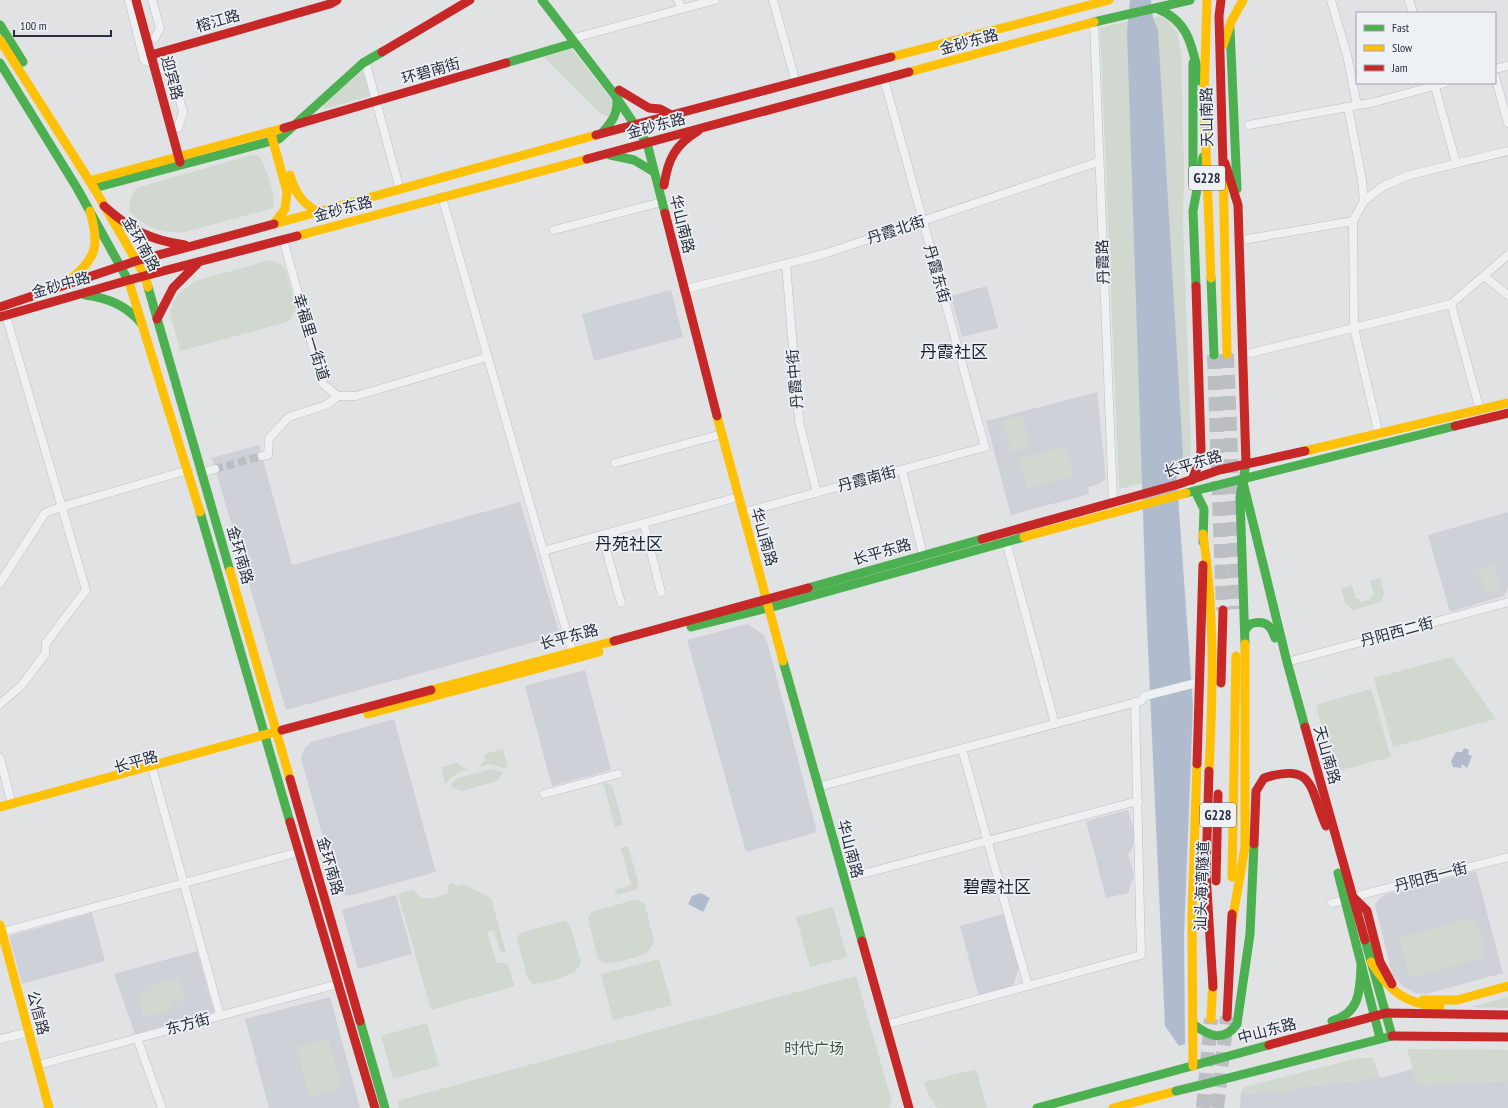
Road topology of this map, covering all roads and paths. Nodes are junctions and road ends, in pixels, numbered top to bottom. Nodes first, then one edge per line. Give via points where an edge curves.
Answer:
1 (128, 0) edge
2 (136, 0) edge
3 (144, 0) edge
4 (152, 0) edge
5 (470, 0) edge
6 (542, 0) edge
7 (550, 0) edge
8 (678, 0) edge
9 (715, 0) edge
10 (773, 0) edge
11 (1109, 0) edge
12 (1190, 0) edge
13 (1207, 0) edge
14 (1221, 0) edge
15 (1243, 0) edge
16 (1331, 0) edge
17 (1409, 0) edge
18 (331, 1) edge
19 (1099, 1) edge
20 (1155, 8) junction
21 (681, 9) junction
22 (1413, 12) edge
23 (1094, 22) junction
24 (0, 25) edge
25 (1230, 26) junction
26 (155, 38) junction
27 (0, 40) edge
28 (576, 40) junction
29 (1193, 52) junction
30 (1220, 52) junction
31 (154, 54) junction
32 (0, 63) edge
33 (363, 63) junction
34 (1508, 66) edge
35 (158, 67) junction
36 (1496, 69) edge
37 (884, 79) junction
38 (1496, 81) edge
39 (796, 83) junction
40 (1434, 84) edge
41 (618, 94) junction
42 (1204, 97) junction
43 (377, 101) junction
44 (1357, 105) junction
45 (1348, 107) junction
46 (673, 116) junction
47 (1508, 123) edge
48 (639, 124) junction
49 (296, 125) junction
50 (1249, 125) dead end
51 (708, 126) junction
52 (602, 133) junction
53 (275, 135) junction
54 (650, 142) junction
55 (1206, 144) junction
56 (1508, 151) edge
57 (1222, 154) junction
58 (601, 155) junction
59 (182, 159) junction
60 (1098, 162) junction
61 (1456, 163) junction
62 (654, 172) junction
63 (90, 182) junction
64 (664, 185) junction
65 (400, 190) junction
66 (442, 197) junction
67 (1364, 201) junction
68 (662, 202) junction
69 (1238, 205) junction
70 (104, 206) junction
71 (90, 211) junction
72 (1194, 211) junction
73 (318, 212) junction
74 (922, 221) junction
75 (1353, 221) junction
76 (274, 224) junction
77 (554, 230) dead end
78 (282, 239) junction
79 (1248, 239) dead end
80 (192, 245) junction
81 (1508, 255) edge
82 (136, 261) junction
83 (202, 261) junction
84 (786, 264) junction
85 (122, 265) junction
86 (145, 276) junction
87 (1484, 276) junction
88 (129, 280) junction
89 (63, 286) junction
90 (690, 288) junction
91 (80, 294) junction
92 (1508, 295) edge
93 (1451, 304) junction
94 (0, 307) edge
95 (3, 317) edge
96 (157, 319) junction
97 (142, 324) junction
98 (1354, 328) junction
99 (1251, 352) dead end
100 (1226, 354) tunnel mouth
101 (1214, 355) tunnel mouth
102 (487, 357) junction
103 (338, 396) junction
104 (1508, 403) edge
105 (1480, 410) junction
106 (1508, 413) edge
107 (722, 434) junction
108 (1379, 435) junction
109 (986, 447) joint
110 (262, 456) dead end
111 (615, 463) dead end
112 (1246, 464) junction
113 (215, 469) tunnel mouth
114 (188, 470) junction
115 (902, 470) junction
116 (202, 473) junction
117 (1192, 480) junction
118 (1243, 480) junction
119 (1195, 491) junction
120 (817, 493) junction
121 (738, 497) junction
122 (1113, 502) junction
123 (61, 507) junction
124 (749, 511) junction
125 (644, 524) junction
126 (1203, 534) junction
127 (602, 535) junction
128 (1005, 538) junction
129 (543, 551) junction
130 (924, 555) junction
131 (1, 580) edge
132 (661, 592) dead end
133 (771, 602) junction
134 (1508, 602) edge
135 (621, 603) dead end
136 (1237, 609) tunnel mouth
137 (1223, 610) tunnel mouth
138 (1246, 630) junction
139 (572, 651) junction
140 (1287, 662) junction
141 (1198, 683) junction
142 (1135, 702) junction
143 (0, 704) edge
144 (1055, 724) junction
145 (277, 734) junction
146 (265, 738) junction
147 (962, 749) junction
148 (1220, 752) dead end
149 (0, 758) edge
150 (153, 771) junction
151 (618, 774) dead end
152 (1219, 783) dead end
153 (825, 785) junction
154 (544, 794) dead end
155 (1138, 801) junction
156 (13, 806) junction
157 (0, 807) edge
158 (0, 813) edge
159 (1326, 826) junction
160 (988, 840) junction
161 (299, 852) junction
162 (1508, 857) edge
163 (851, 877) junction
164 (183, 883) junction
165 (1350, 899) junction
166 (1332, 903) dead end
167 (1232, 922) junction
168 (1, 928) edge
169 (1372, 962) junction
170 (1361, 966) junction
171 (338, 984) junction
172 (1028, 986) junction
173 (1508, 986) edge
174 (1213, 987) junction
175 (1508, 989) edge
176 (1457, 1000) junction
177 (1386, 1013) junction
178 (1472, 1015) junction
179 (1508, 1015) edge
180 (220, 1016) junction
181 (1375, 1016) junction
182 (1226, 1017) tunnel mouth
183 (1211, 1020) tunnel mouth
184 (892, 1023) junction
185 (1193, 1024) junction
186 (29, 1032) junction
187 (1315, 1033) junction
188 (1392, 1036) junction
189 (1508, 1037) edge
190 (136, 1038) junction
191 (1380, 1038) junction
192 (0, 1039) edge
193 (38, 1065) junction
194 (1193, 1066) junction
195 (1135, 1105) edge
196 (49, 1108) edge
197 (162, 1108) edge
198 (375, 1108) edge
199 (386, 1108) edge
200 (909, 1108) edge
201 (916, 1108) edge
202 (1037, 1108) edge
203 (1113, 1108) edge

1 - 35 street via 144,60
2 - 31 main road, 迎宾路
3 - 26 main road, 迎宾路
4 - 26 street via 160,28
5 - 33 main road
6 - 28 main road, 华山南路
7 - 28 main road, 华山南路
8 - 21 street
9 - 21 street, 环碧南街
10 - 39 street
11 - 19 main road, 金砂东路
12 - 20 main road, 金砂东路
13 - 42 main road, 天山南路 / G228
14 - 30 main road, 天山南路 / G228
15 - 25 main road
16 - 44 street via 1347,55
17 - 22 street
18 - 31 main road, 榕江路
19 - 39 main road, 金砂东路
20 - 23 main road, 金砂东路
20 - 29 main road via 1169,12 1179,19 1185,28
21 - 28 street, 环碧南街
23 - 37 main road, 金砂东路
23 - 60 street, 丹霞路
24 - 63 main road via 86,166
25 - 30 main road
25 - 69 main road
26 - 31 main road, 迎宾路
27 - 63 main road, 金环南路
28 - 41 main road, 华山南路
28 - 43 main road, 环碧南街
29 - 42 main road
29 - 72 main road, 天山南路
30 - 57 main road, 天山南路 / G228
31 - 35 main road, 迎宾路
32 - 71 main road, 金环南路
33 - 43 street via 367,68
33 - 49 main road
34 - 36 street
35 - 59 main road, 迎宾路
35 - 59 main road, 迎宾路 via 178,128
37 - 51 main road, 金砂东路
37 - 74 street, 丹霞东街
38 - 47 street
39 - 46 main road, 金砂东路
40 - 44 street
40 - 61 street
41 - 46 main road
41 - 48 main road, 华山南路
41 - 52 main road via 615,116
42 - 55 main road, 天山南路 / G228
43 - 49 main road, 环碧南街
43 - 65 street
44 - 45 street
45 - 50 street
45 - 67 street
46 - 48 main road, 金砂东路
48 - 52 main road, 金砂东路
48 - 54 main road, 华山南路
49 - 53 main road, 环碧南街
51 - 54 main road, 金砂东路
51 - 64 main road via 693,134 672,155 666,166
52 - 65 main road, 金砂东路
53 - 59 main road, 环碧南街
53 - 73 main road via 294,189 305,205
53 - 76 main road via 287,192 285,209
54 - 58 main road, 金砂东路
54 - 62 main road, 华山南路
54 - 64 main road, 华山南路
55 - 72 main road, 天山南路
55 - 101 main road, 天山南路 / G228
56 - 61 street
57 - 69 main road
57 - 100 main road, 天山南路 / G228
58 - 62 main road via 627,157
58 - 66 main road, 金砂东路
59 - 63 main road, 环碧南街
60 - 74 street, 丹霞北街
60 - 122 street, 丹霞路
61 - 67 street via 1406,176 1382,186
62 - 68 main road, 华山南路
63 - 70 main road, 金环南路
64 - 90 main road, 华山南路
65 - 73 main road, 金砂东路
66 - 78 main road, 金砂东路
66 - 102 street
67 - 75 street
68 - 77 street
68 - 107 main road, 华山南路
69 - 112 main road
70 - 80 main road via 118,219 149,239
70 - 82 main road, 金环南路
71 - 85 main road, 金环南路
71 - 89 main road via 96,232 95,253 85,268
72 - 117 main road, 天山南路 via 1201,450
73 - 76 main road, 金砂东路
74 - 84 street, 丹霞北街
74 - 109 street, 丹霞东街
75 - 79 street
75 - 98 street
76 - 80 main road, 金砂东路
78 - 83 main road, 金砂东路
78 - 103 street, 幸福里一街道 via 323,384
80 - 82 main road, 金砂东路
81 - 87 street
82 - 85 main road, 金砂中路
82 - 86 main road, 金环南路
83 - 86 main road, 金砂东路
83 - 96 main road via 188,270 171,291
84 - 90 street, 丹霞北街
84 - 120 street, 丹霞中街 via 799,421
85 - 88 main road, 金环南路
85 - 89 main road, 金砂中路
86 - 88 main road, 金砂东路
86 - 96 main road, 金环南路
87 - 92 street
87 - 93 street
88 - 91 main road, 金砂中路
88 - 97 main road, 金环南路
89 - 94 main road, 金砂中路
90 - 124 main road, 华山南路
91 - 95 main road, 金砂中路
91 - 97 main road via 98,296 120,304 136,315
93 - 98 street
93 - 105 street
95 - 123 street
96 - 116 main road, 金环南路
97 - 114 main road, 金环南路
98 - 99 street
98 - 108 street
102 - 103 street, 幸福里一街道 via 356,396
102 - 129 street
103 - 110 street via 326,405 289,417 269,438 268,455
104 - 105 main road, 长平东路
105 - 108 main road, 长平东路
106 - 118 main road, 长平东路
107 - 111 street
107 - 121 main road, 华山南路
108 - 112 main road, 长平东路
109 - 115 street, 丹霞南街
112 - 117 main road, 长平东路
112 - 118 main road
113 - 116 street
114 - 123 street
114 - 146 main road, 金环南路
115 - 120 street, 丹霞南街
115 - 130 street
116 - 145 main road, 金环南路
117 - 122 main road, 长平东路
118 - 119 main road, 长平东路
118 - 138 main road via 1240,497
118 - 140 main road, 天山南路
119 - 126 main road via 1204,509
119 - 128 main road, 长平东路
120 - 124 street, 丹霞南街
121 - 125 street
121 - 133 main road, 华山南路
122 - 128 main road, 长平东路
123 - 131 street via 45,513
123 - 143 street via 86,590 46,642 45,654 22,685
124 - 133 main road, 华山南路
125 - 127 street
125 - 132 street
126 - 141 main road
126 - 174 main road via 1208,561 1212,637 1206,858
127 - 129 street
127 - 135 street
128 - 130 main road, 长平东路
128 - 133 main road, 长平东路
128 - 144 street
129 - 139 street
130 - 133 main road, 长平东路
133 - 139 main road, 长平东路
133 - 145 main road, 长平东路 via 512,677
133 - 153 main road, 华山南路
133 - 200 main road, 华山南路
134 - 140 street, 丹阳西二街
136 - 167 main road, 汕头海湾隧道 / G228
137 - 148 main road
138 - 159 main road, 天山南路 via 1250,624 1264,621 1274,631
138 - 167 main road via 1245,847
139 - 145 main road, 长平东路
140 - 165 main road, 天山南路
141 - 142 street via 1145,696 1141,701
141 - 185 main road via 1192,914
142 - 144 street
142 - 155 street
144 - 147 street
145 - 146 main road, 长平东路
145 - 199 main road, 金环南路
146 - 150 main road, 长平路
146 - 156 main road, 长平路
146 - 161 main road, 金环南路
147 - 153 street
147 - 160 street
149 - 156 street
150 - 156 main road, 长平路
150 - 164 street
151 - 154 street
152 - 174 main road, 汕头海湾隧道 / G228
153 - 163 main road, 华山南路
155 - 160 street
155 - 172 street via 1141,955
156 - 157 main road, 长平路
156 - 158 main road, 长平路
159 - 165 main road, 天山南路
159 - 185 main road via 1304,775 1284,772 1264,778 1256,791 1250,934 1237,1024 1233,1032 1216,1036 1204,1033
160 - 163 street
160 - 172 street
161 - 164 street
161 - 171 main road, 金环南路
162 - 165 street, 丹阳西一街
163 - 184 main road, 华山南路
164 - 168 street
164 - 180 street
165 - 166 street, 丹阳西一街
165 - 169 main road, 天山南路
165 - 170 main road, 天山南路
165 - 176 main road via 1367,911 1380,962 1390,982 1413,998 1429,1001
167 - 182 main road, 汕头海湾隧道 / G228
168 - 186 main road, 公信路
169 - 177 main road, 天山南路
169 - 178 main road via 1387,985 1404,999 1430,1007 1458,1008
170 - 181 main road, 天山南路
170 - 187 main road via 1354,1004 1345,1016 1325,1024
171 - 180 street, 东方街
171 - 198 main road, 金环南路
172 - 184 street
173 - 176 main road
174 - 183 main road, 汕头海湾隧道 / G228
175 - 176 main road via 1470,1000
177 - 178 main road, 中山东路
177 - 181 main road, 中山东路
177 - 188 main road, 天山南路
178 - 179 main road, 中山东路
180 - 190 street, 东方街
181 - 187 main road, 中山东路
181 - 191 main road, 天山南路
184 - 201 main road, 华山南路
185 - 194 main road
186 - 192 street
186 - 193 main road, 公信路
187 - 194 main road, 中山东路
188 - 189 main road
188 - 191 main road
190 - 193 street, 东方街
190 - 197 street
191 - 195 main road, bridge via 1176,1091
193 - 196 main road, 公信路
194 - 202 main road, 中山东路
195 - 203 main road

